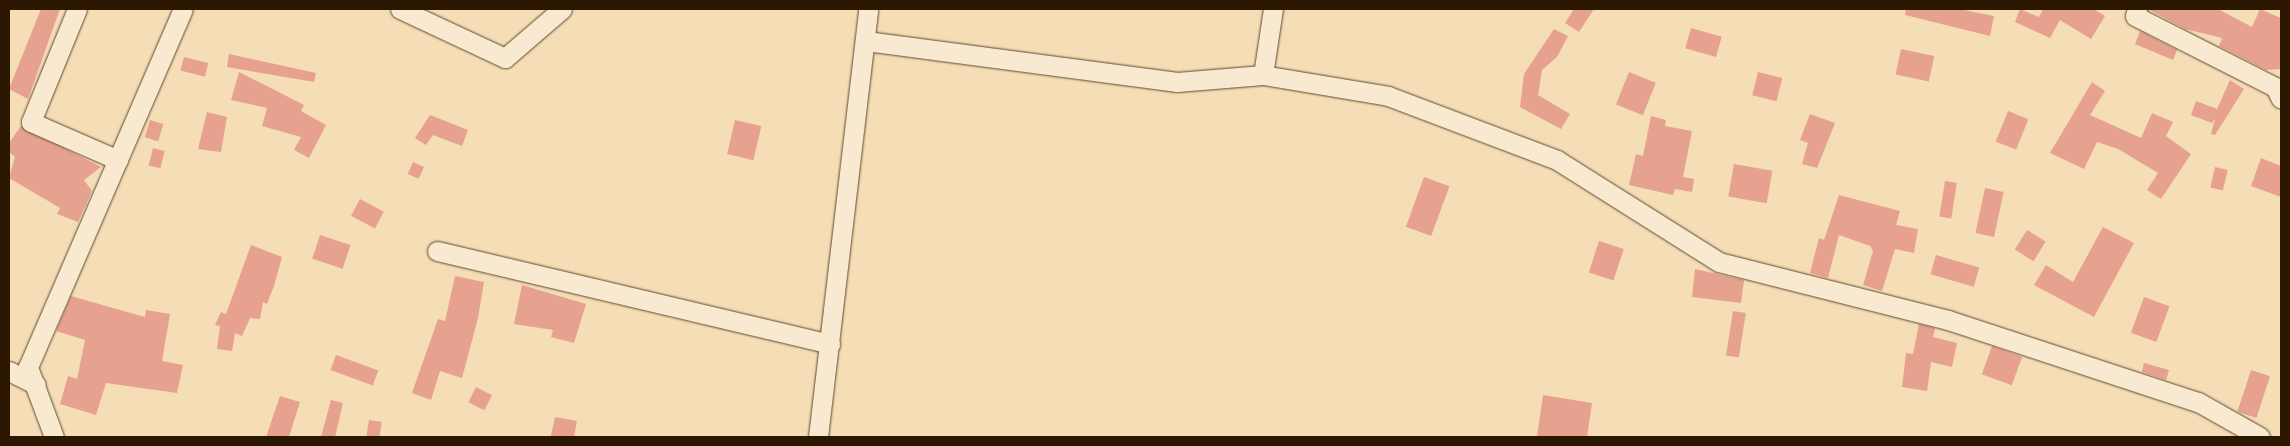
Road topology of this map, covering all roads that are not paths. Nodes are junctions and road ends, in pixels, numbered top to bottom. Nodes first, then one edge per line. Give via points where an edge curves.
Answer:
1 (77, 9) edge
2 (184, 9) edge
3 (400, 9) edge
4 (562, 9) edge
5 (868, 9) edge
6 (1273, 9) edge
7 (2138, 9) edge
8 (866, 42) junction
9 (1263, 76) junction
10 (2281, 99) edge
11 (118, 160) junction
12 (437, 251) dead end
13 (830, 344) junction
14 (9, 371) edge
15 (36, 386) junction
16 (54, 437) edge
17 (818, 437) edge
18 (2260, 437) edge

1 - 11 street via 31,122
2 - 11 street
3 - 4 street via 505,58
5 - 8 street
6 - 9 street
7 - 10 street via 2135,16 2275,87
8 - 9 street via 1177,82
8 - 13 street
9 - 18 street via 1388,96 1556,160 1719,262 1966,326 2198,402
11 - 15 street via 28,367
12 - 13 street
13 - 17 street
14 - 15 street
15 - 16 street

